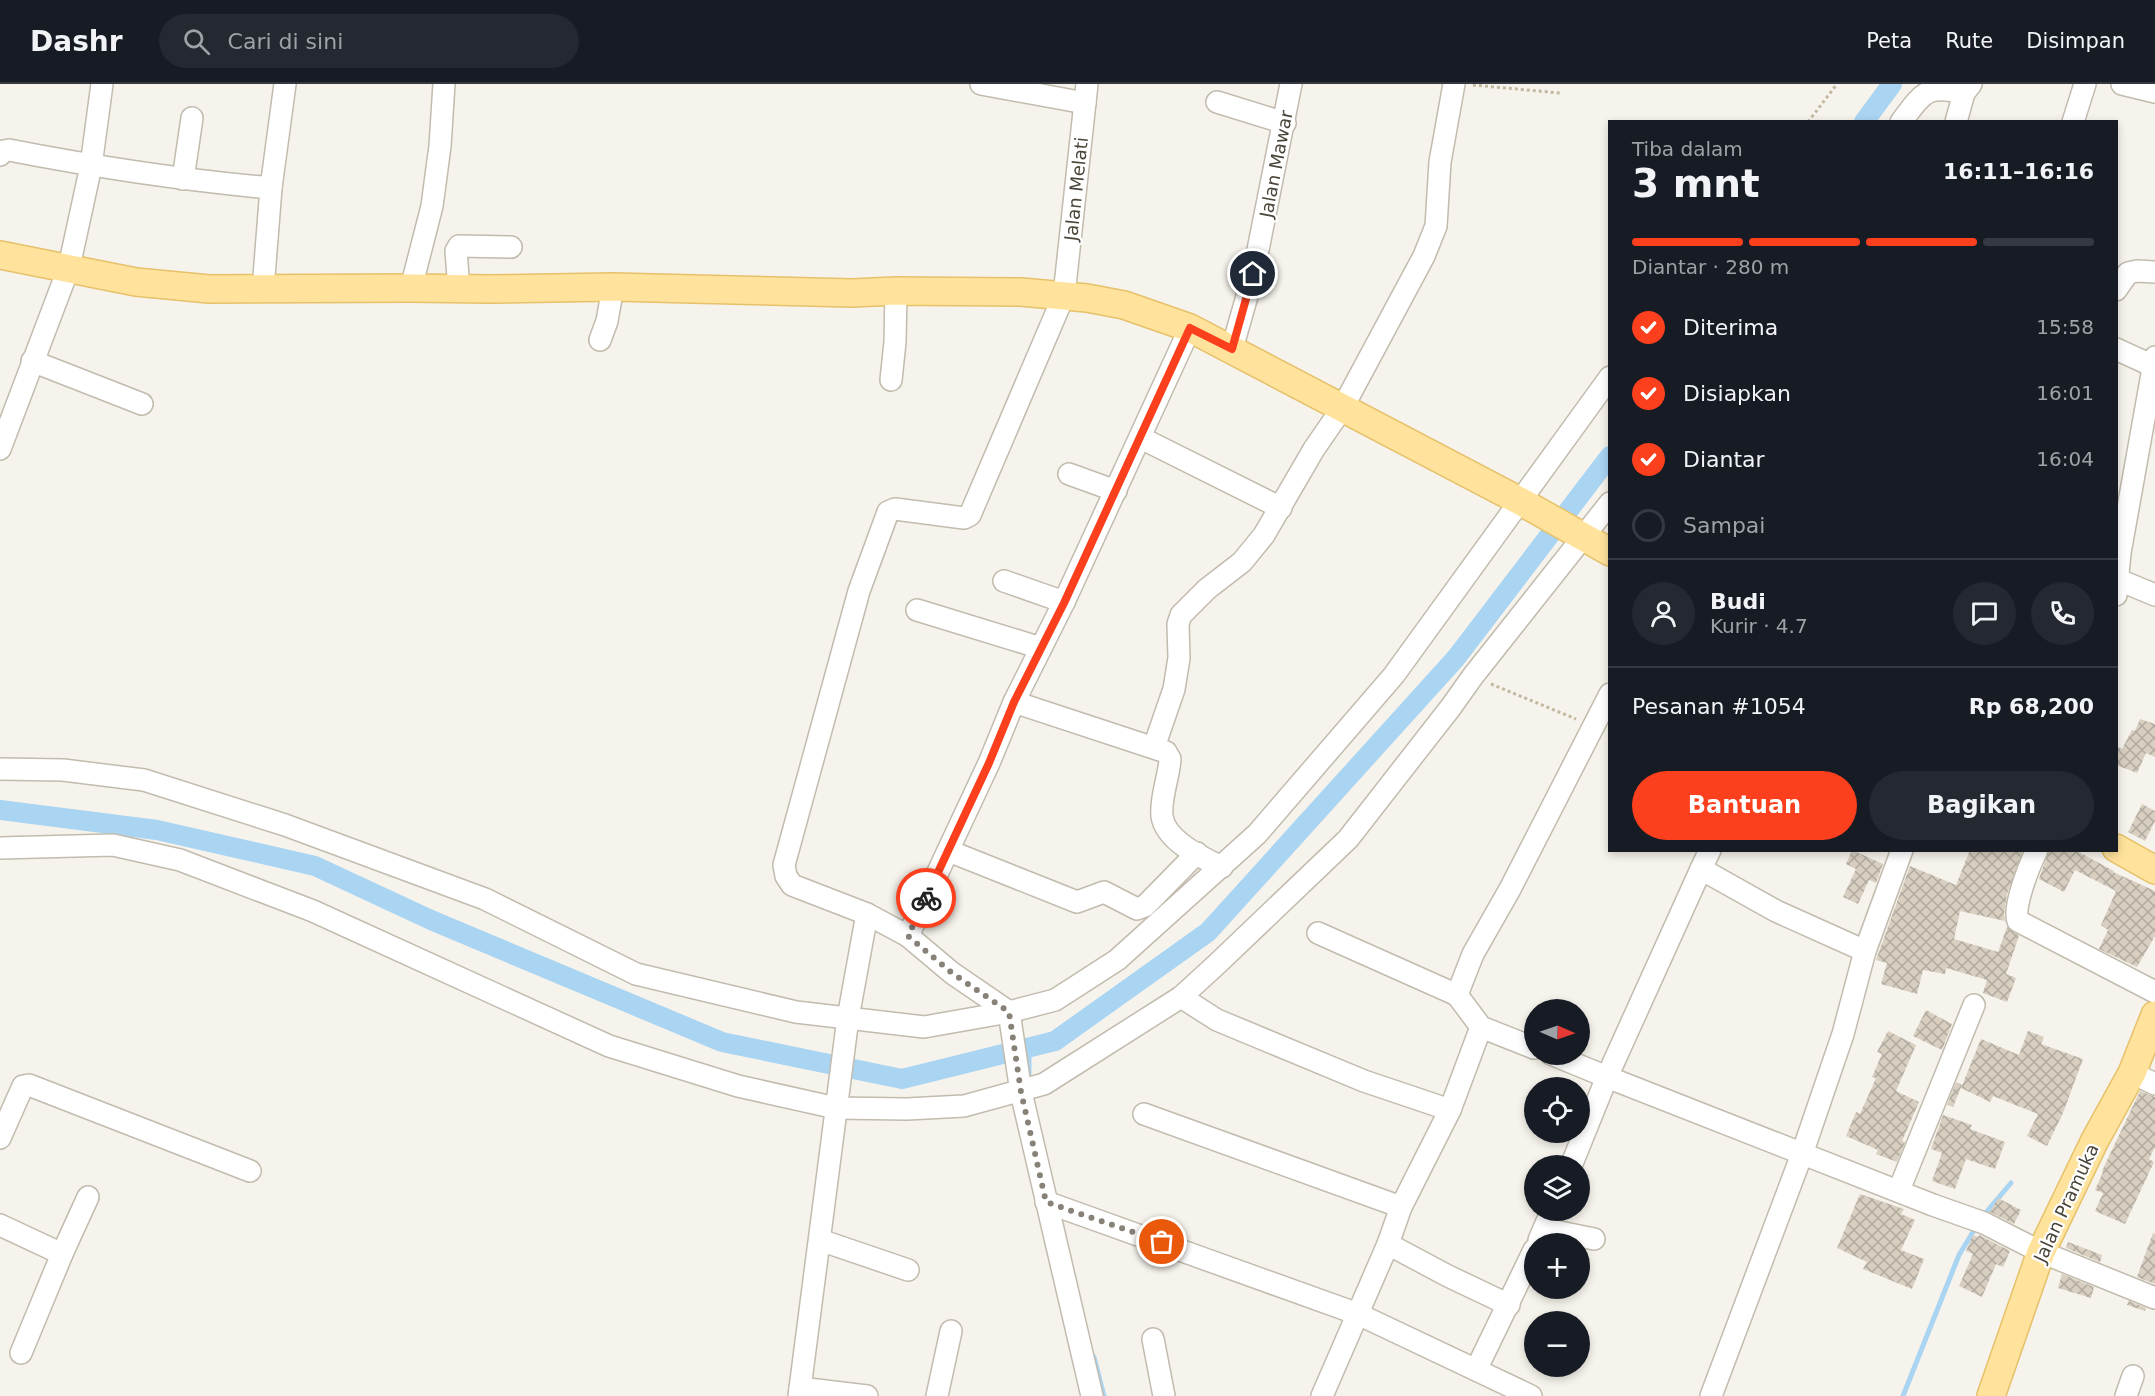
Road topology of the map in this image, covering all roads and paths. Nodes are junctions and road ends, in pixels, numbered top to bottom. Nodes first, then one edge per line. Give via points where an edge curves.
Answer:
1 (102, 84) edge
2 (285, 84) edge
3 (444, 84) edge
4 (981, 84) edge
5 (1292, 84) edge
6 (1463, 84) edge
7 (1837, 84) edge
8 (2085, 84) edge
9 (2122, 84) edge
10 (1968, 89) edge
11 (2155, 92) edge
12 (1086, 93) edge
13 (1560, 93) dead end
14 (1217, 102) dead end
15 (192, 117) dead end
16 (1810, 120) edge
17 (1903, 120) edge
18 (1957, 120) edge
19 (2074, 120) edge
20 (1285, 123) junction
21 (0, 155) edge
22 (91, 166) junction
23 (183, 179) junction
24 (271, 188) junction
25 (511, 246) dead end
26 (0, 255) edge
27 (69, 267) junction
28 (2155, 272) edge
29 (613, 287) junction
30 (2118, 287) edge
31 (411, 288) junction
32 (262, 289) junction
33 (459, 289) junction
34 (896, 291) junction
35 (1064, 295) junction
36 (1190, 328) junction
37 (600, 340) dead end
38 (1232, 349) junction
39 (2118, 350) edge
40 (32, 361) junction
41 (2154, 361) edge
42 (891, 380) dead end
43 (1608, 380) edge
44 (142, 404) dead end
45 (1343, 407) junction
46 (1141, 438) junction
47 (0, 449) edge
48 (1069, 474) dead end
49 (1116, 491) junction
50 (1523, 504) junction
51 (1608, 505) edge
52 (1281, 508) junction
53 (1575, 533) junction
54 (1608, 551) edge
55 (2118, 552) edge
56 (1004, 581) dead end
57 (2118, 587) edge
58 (2155, 595) edge
59 (1064, 603) junction
60 (917, 610) dead end
61 (1041, 648) junction
62 (1473, 676) junction
63 (1608, 698) edge
64 (1014, 702) junction
65 (1593, 726) junction
66 (1154, 747) junction
67 (0, 769) edge
68 (0, 848) edge
69 (2118, 849) edge
70 (949, 851) junction
71 (1901, 852) edge
72 (2036, 852) edge
73 (1197, 853) junction
74 (1705, 860) edge
75 (1222, 867) junction
76 (2155, 870) edge
77 (867, 914) junction
78 (1318, 933) dead end
79 (908, 936) junction
80 (1865, 951) junction
81 (2155, 992) edge
82 (1457, 995) junction
83 (1181, 997) junction
84 (1974, 1005) dead end
85 (1009, 1015) junction
86 (2155, 1016) edge
87 (847, 1025) junction
88 (1481, 1026) junction
89 (1524, 1044) edge
90 (1578, 1065) edge
91 (1607, 1077) junction
92 (2143, 1079) edge
93 (1020, 1088) junction
94 (837, 1104) junction
95 (1450, 1110) junction
96 (1144, 1114) dead end
97 (0, 1138) edge
98 (1802, 1154) junction
99 (1575, 1155) edge
100 (249, 1171) dead end
101 (1899, 1190) junction
102 (88, 1197) dead end
103 (1046, 1202) junction
104 (1401, 1207) junction
105 (0, 1226) edge
106 (1545, 1228) edge
107 (1594, 1239) dead end
108 (820, 1240) junction
109 (1388, 1244) junction
110 (2041, 1252) junction
111 (62, 1254) junction
112 (908, 1270) dead end
113 (1524, 1272) edge
114 (2155, 1298) edge
115 (1509, 1305) junction
116 (1358, 1314) junction
117 (951, 1331) dead end
118 (1153, 1339) dead end
119 (21, 1353) dead end
120 (1476, 1370) junction
121 (799, 1392) edge
122 (867, 1396) edge
123 (937, 1396) edge
124 (1092, 1396) edge
125 (1164, 1396) edge
126 (1322, 1396) edge
127 (1531, 1396) edge
128 (1711, 1396) edge
129 (1991, 1396) edge

1 - 22 street
2 - 24 street
3 - 31 street via 432,206
4 - 12 street
5 - 20 street, Jalan Mawar
6 - 13 path
6 - 45 street via 1440,162 1436,226 1424,256
7 - 16 path
8 - 19 street
9 - 11 street
10 - 17 street via 1932,88
10 - 18 street
12 - 35 street, Jalan Melati
14 - 20 street
15 - 23 street
20 - 38 street, Jalan Mawar via 1253,274
21 - 22 street via 9,150
22 - 23 street
22 - 27 street
23 - 24 street
24 - 32 street
25 - 33 street via 459,246
26 - 27 main road
27 - 32 main road via 136,282 209,290
27 - 40 street
28 - 30 street via 2128,273
29 - 33 main road
29 - 34 main road
29 - 37 street
31 - 32 main road
31 - 33 main road
34 - 35 main road
34 - 42 street
35 - 36 main road via 1124,305
35 - 77 street, Jalan Melati via 970,515 964,518 892,510 859,591 784,865 792,885
36 - 38 main road
36 - 46 street
38 - 45 main road
39 - 41 street
40 - 44 street
40 - 47 street
41 - 55 street
43 - 50 street
45 - 50 main road
45 - 52 street
46 - 49 street
46 - 52 street
48 - 49 street
49 - 59 street
50 - 53 main road
50 - 75 street via 1394,675 1257,834
51 - 53 street
52 - 66 street via 1242,562 1181,615 1174,689
53 - 54 main road
53 - 62 street
55 - 57 street
56 - 59 street
57 - 58 street
59 - 61 street
60 - 61 street
61 - 64 street
62 - 65 path
62 - 83 street via 1348,839
63 - 65 street
64 - 66 street
64 - 70 street
65 - 82 street via 1473,954
66 - 73 street via 1166,752 1170,759 1162,816 1166,828 1177,842
67 - 87 street via 63,770 144,780 285,825 485,899 636,974
68 - 94 street via 113,845 180,860 313,911 609,1046 738,1086
69 - 76 main road
70 - 73 street via 1077,902 1104,892 1137,909 1146,906
70 - 79 street
71 - 80 street
72 - 81 street via 2017,908 2018,921
73 - 75 street
74 - 80 street via 1776,911
74 - 91 street
75 - 85 street via 1117,960 1054,1000
77 - 79 street
77 - 87 street
78 - 82 street
79 - 85 street
80 - 98 street via 1843,1034
82 - 88 street
83 - 93 street via 1044,1084
83 - 95 street via 1217,1020 1364,1081
84 - 101 street
85 - 87 street via 924,1028
85 - 93 street
86 - 92 main road, Jalan Pramuka
87 - 94 street
88 - 89 street
88 - 95 street
90 - 91 street
91 - 98 street
91 - 99 street
92 - 110 main road, Jalan Pramuka via 2090,1149
93 - 94 street via 964,1106 907,1109
93 - 103 street
94 - 108 street
95 - 104 street
96 - 104 street
97 - 100 street via 23,1086 29,1085
98 - 101 street
98 - 128 street
101 - 110 street via 1984,1223
102 - 111 street
103 - 116 street
103 - 124 street
104 - 109 street
105 - 111 street
106 - 107 street
108 - 112 street
108 - 121 street
109 - 115 street
109 - 116 street
110 - 114 street
110 - 129 main road, Jalan Pramuka
111 - 119 street
113 - 115 street
115 - 120 street
116 - 120 street
116 - 126 street
117 - 123 street
118 - 125 street
120 - 127 street
121 - 122 street

